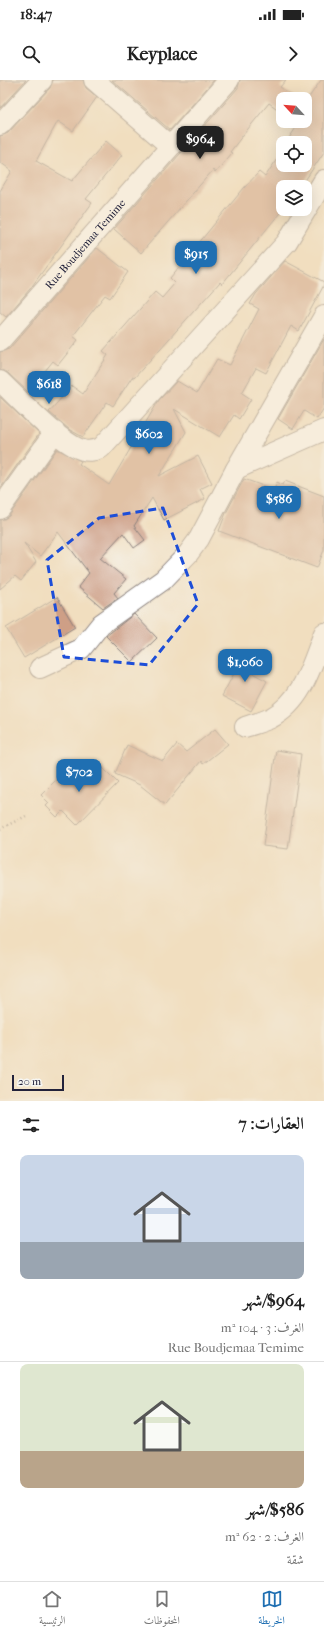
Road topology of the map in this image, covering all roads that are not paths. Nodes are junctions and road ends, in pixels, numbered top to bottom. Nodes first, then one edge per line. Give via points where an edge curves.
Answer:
1 (42, 80) edge
2 (94, 80) edge
3 (228, 80) edge
4 (0, 124) edge
5 (170, 146) junction
6 (324, 180) edge
7 (324, 316) edge
8 (0, 341) edge
9 (0, 381) edge
10 (324, 430) edge
11 (54, 432) junction
12 (236, 469) junction
13 (0, 508) edge
14 (324, 633) edge
15 (40, 668) dead end
16 (245, 727) dead end

1 - 4 street
2 - 5 street
3 - 5 street, Rue Boudjemaa Temime
5 - 8 street, Rue Boudjemaa Temime
6 - 11 street via 287,242 105,445 97,450 87,451 77,448
7 - 12 street
9 - 11 street
10 - 12 street
11 - 13 street
12 - 15 street via 199,539 176,568 101,624 81,649
14 - 16 street via 302,688 288,705 271,718

